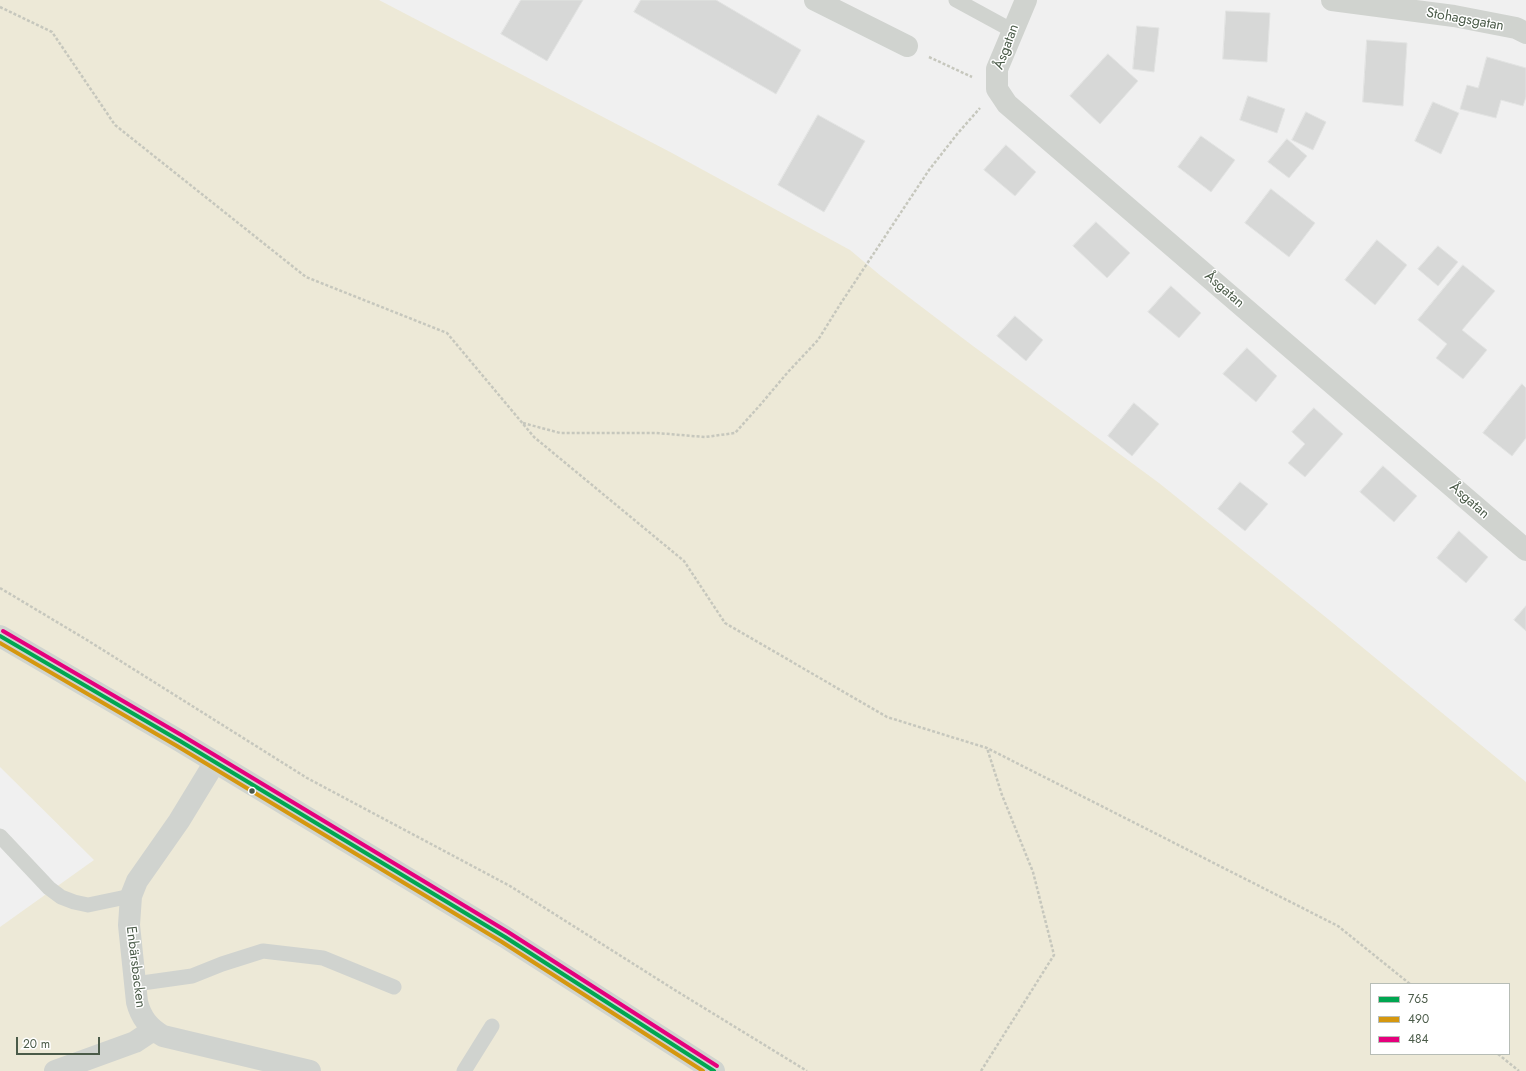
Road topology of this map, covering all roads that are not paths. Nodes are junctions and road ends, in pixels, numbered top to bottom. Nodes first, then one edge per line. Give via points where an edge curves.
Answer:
1 (815, 0) edge
2 (956, 0) edge
3 (1026, 0) edge
4 (1332, 0) edge
5 (1013, 31) junction
6 (1526, 33) edge
7 (907, 46) road end
8 (1526, 550) edge
9 (0, 636) edge
10 (215, 762) junction
11 (0, 836) edge
12 (131, 896) junction
13 (135, 984) junction
14 (394, 987) dead end
15 (492, 1026) dead end
16 (153, 1030) junction
17 (298, 1069) edge
18 (55, 1071) edge
19 (464, 1071) edge
20 (714, 1071) edge

1 - 7 street
2 - 5 lane
3 - 5 street, Åsgatan
4 - 6 street, Stohagsgatan via 1454,16 1516,28
5 - 8 street, Åsgatan via 997,69 997,89 1007,104
9 - 10 main road
10 - 12 street, Enbärsbacken via 137,881
10 - 20 main road via 506,936
11 - 12 lane via 49,888 61,897 88,905
12 - 13 street, Enbärsbacken via 129,925
13 - 14 lane via 192,976 264,951 323,958
13 - 16 street, Enbärsbacken via 140,1013
15 - 19 lane
16 - 17 street, Enbärsbacken via 173,1039
16 - 18 street via 135,1042

